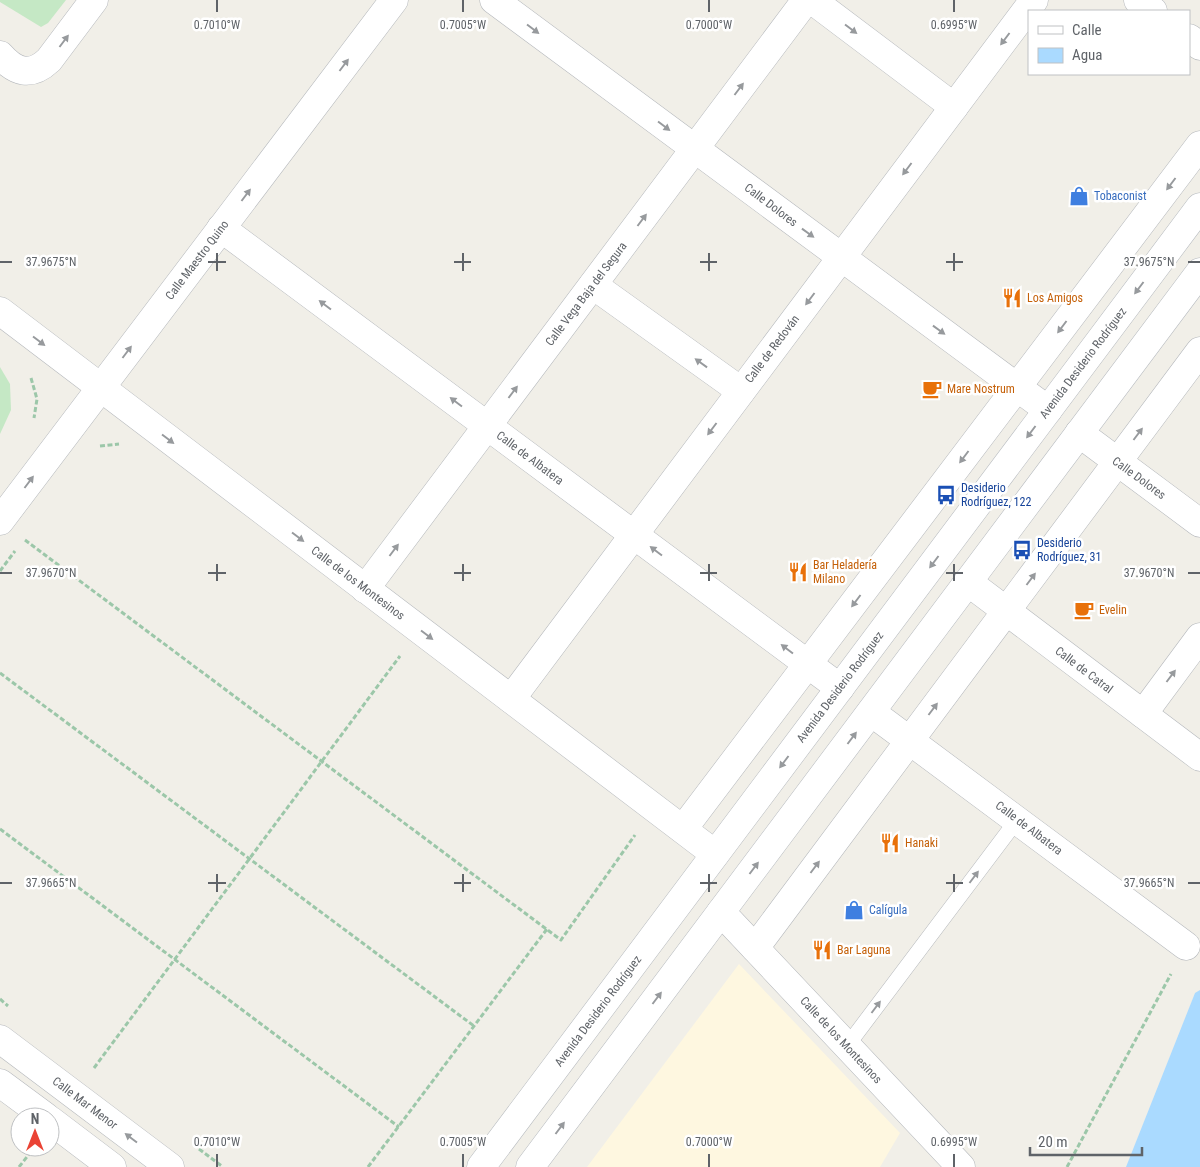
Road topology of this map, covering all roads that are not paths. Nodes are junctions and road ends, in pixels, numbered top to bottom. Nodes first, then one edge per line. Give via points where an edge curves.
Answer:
1 (94, 0) edge
2 (394, 0) edge
3 (494, 0) edge
4 (806, 0) edge
5 (812, 0) edge
6 (1034, 0) edge
7 (1138, 0) edge
8 (1152, 10) edge
9 (0, 56) edge
10 (954, 107) junction
11 (1200, 145) edge
12 (695, 149) junction
13 (1200, 207) edge
14 (221, 228) junction
15 (841, 258) junction
16 (1200, 272) edge
17 (593, 285) junction
18 (0, 312) edge
19 (1200, 351) edge
20 (100, 387) junction
21 (1017, 387) junction
22 (741, 391) junction
23 (1048, 410) junction
24 (487, 426) junction
25 (1079, 433) junction
26 (1117, 462) junction
27 (0, 521) edge
28 (1200, 523) edge
29 (634, 535) junction
30 (968, 582) junction
31 (365, 589) junction
32 (1006, 611) junction
33 (1200, 637) edge
34 (808, 664) junction
35 (840, 688) junction
36 (511, 699) junction
37 (871, 712) junction
38 (1143, 714) junction
39 (910, 740) junction
40 (1200, 757) edge
41 (1017, 820) junction
42 (683, 829) junction
43 (715, 854) junction
44 (721, 912) junction
45 (1186, 946) road end
46 (755, 948) junction
47 (0, 1039) edge
48 (847, 1046) junction
49 (0, 1083) edge
50 (32, 1107) edge
51 (60, 1128) edge
52 (112, 1167) edge
53 (170, 1167) edge
54 (481, 1167) edge
55 (530, 1167) edge
56 (961, 1167) edge

9 -> 1 street via 14,68 28,71 42,67
14 -> 2 street, Calle Maestro Quino
3 -> 12 street, Calle Dolores
12 -> 4 street, Calle Vega Baja del Segura
5 -> 10 street
6 -> 10 street, Calle de Redován
7 - 8 street
10 -> 15 street, Calle de Redován
11 -> 21 street
12 -> 15 street, Calle Dolores
17 -> 12 street, Calle Vega Baja del Segura
13 -> 23 street, Avenida Desiderio Rodríguez
20 -> 14 street, Calle Maestro Quino
24 -> 14 street, Calle de Albatera
15 -> 21 street, Calle Dolores
15 -> 22 street, Calle de Redován
16 - 25 street
22 -> 17 street
24 -> 17 street, Calle Vega Baja del Segura
18 -> 20 street, Calle de los Montesinos
26 -> 19 street
27 -> 20 street, Calle Maestro Quino
20 -> 31 street, Calle de los Montesinos
21 - 23 street, Calle Dolores
21 -> 34 street
22 -> 29 street, Calle de Redován
23 -> 35 street, Avenida Desiderio Rodríguez
24 - 29 street, Calle de Albatera
31 -> 24 street, Calle Vega Baja del Segura
25 - 26 street, Calle Dolores
25 - 30 street
26 - 28 street, Calle Dolores
32 -> 26 street
34 -> 29 street, Calle de Albatera
29 - 36 street, Calle de Redován
30 - 32 street, Calle de Catral
30 - 37 street
31 -> 36 street, Calle de los Montesinos
32 - 38 street, Calle de Catral
39 -> 32 street
38 -> 33 street
34 - 35 street, Calle de Albatera
34 - 42 street
35 -> 43 street, Avenida Desiderio Rodríguez
36 - 42 street, Calle de los Montesinos
37 - 39 street, Calle de Albatera
44 -> 37 street
38 - 40 street, Calle de Catral
39 - 41 street, Calle de Albatera
46 -> 39 street
41 - 45 street, Calle de Albatera
48 -> 41 lane
42 - 43 street, Calle de los Montesinos
43 - 54 street, Avenida Desiderio Rodríguez
44 - 46 street, Calle de los Montesinos
55 -> 44 street
46 - 48 street, Calle de los Montesinos
53 -> 47 street, Calle Mar Menor
48 - 56 street, Calle de los Montesinos
49 - 50 street
51 - 52 street

